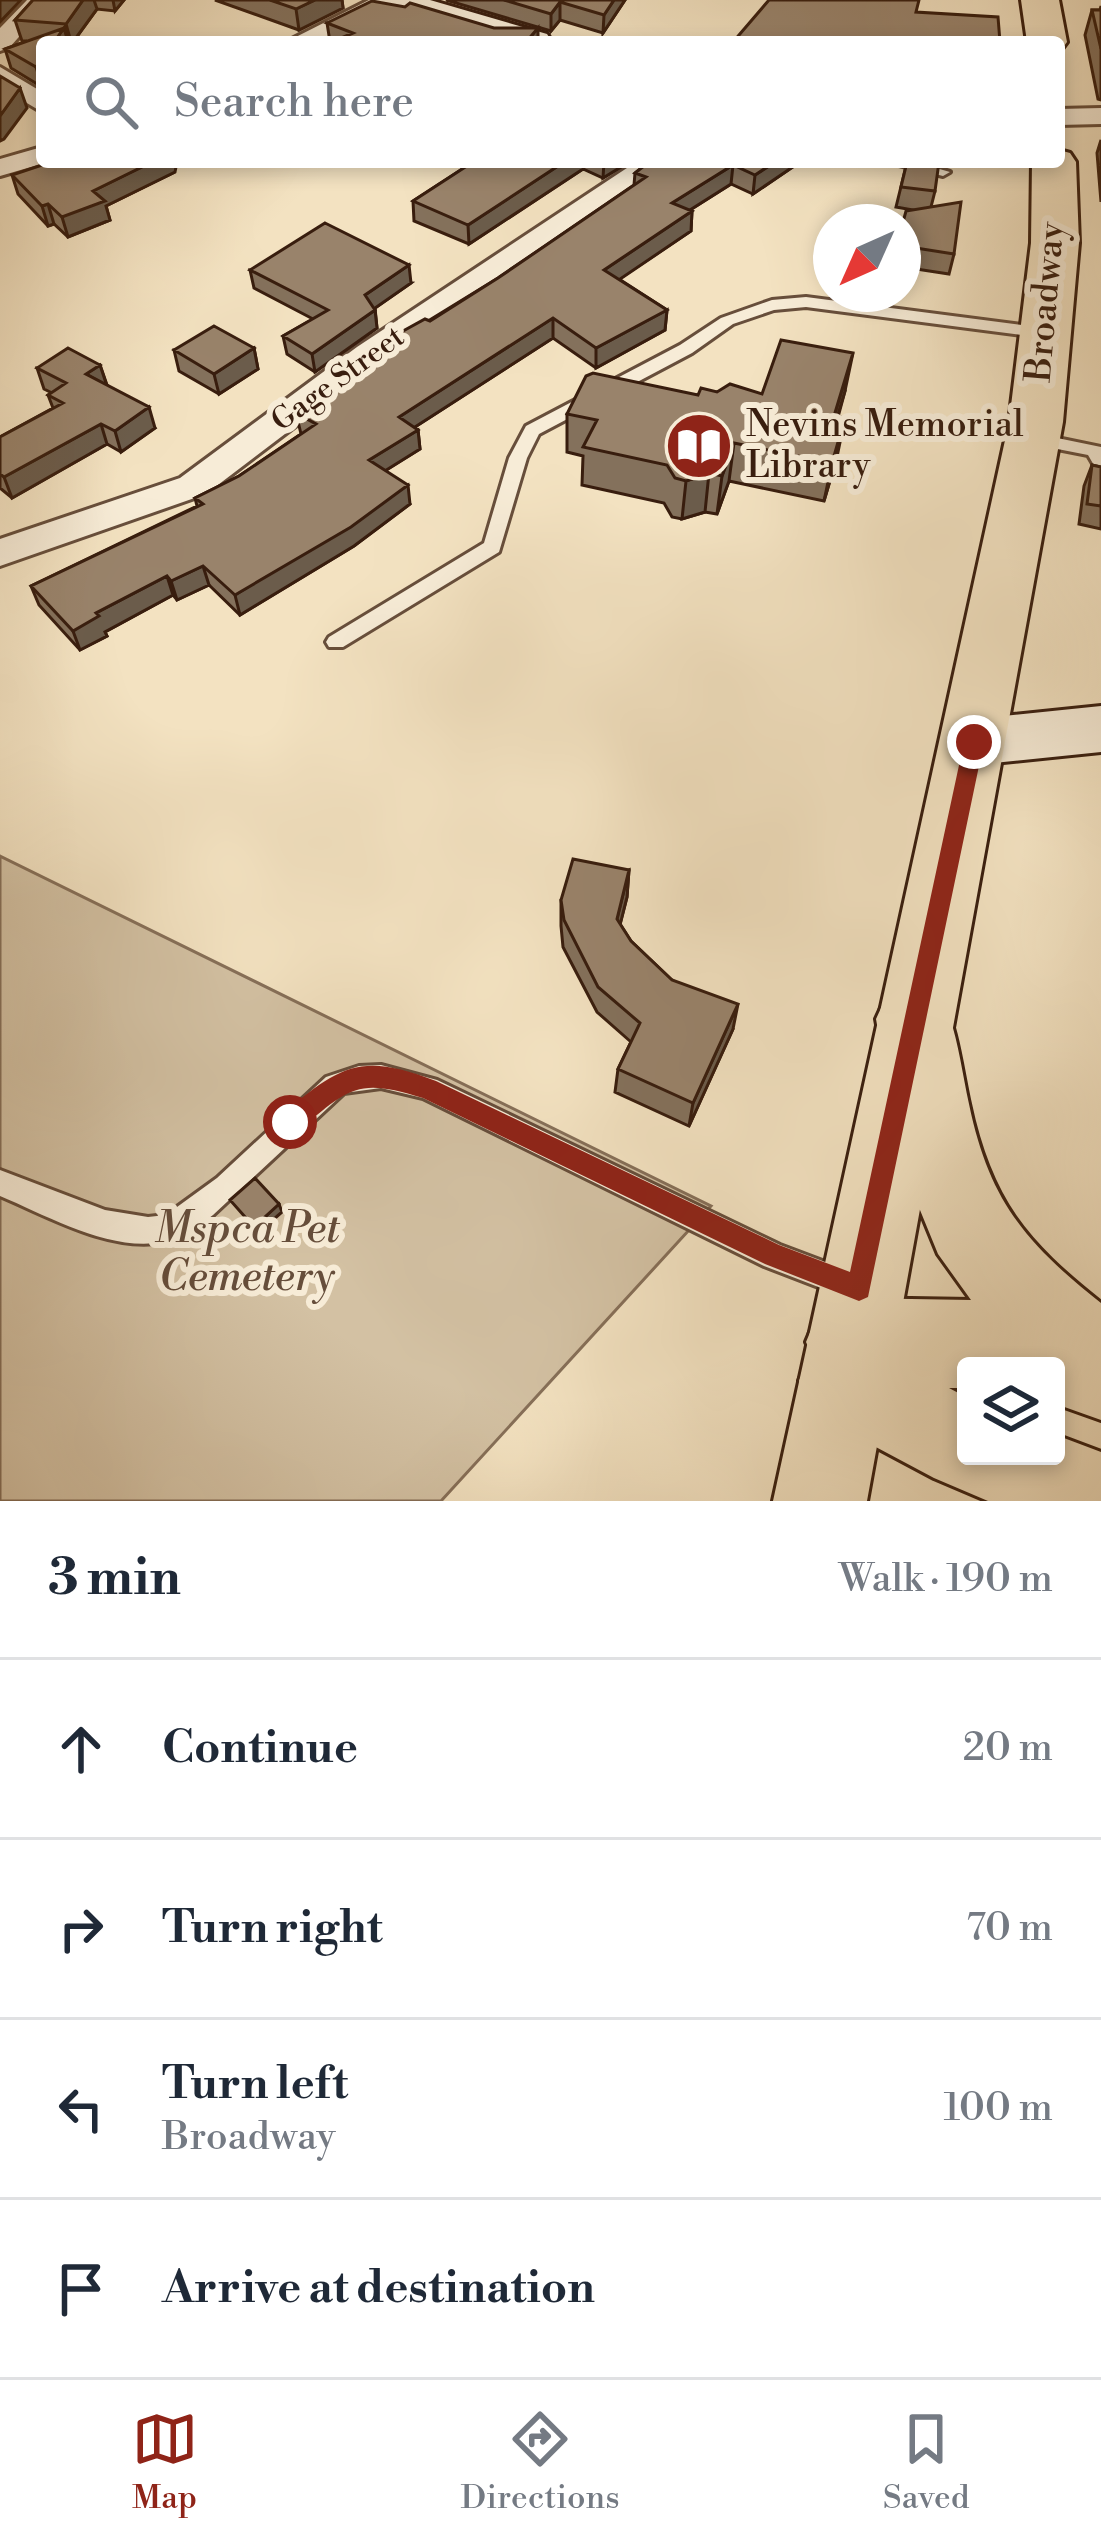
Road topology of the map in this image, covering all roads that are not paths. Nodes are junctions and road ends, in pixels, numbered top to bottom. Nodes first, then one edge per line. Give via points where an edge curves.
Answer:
1 (40, 0) edge
2 (1040, 0) edge
3 (407, 2) edge
4 (315, 36) edge
5 (515, 36) edge
6 (1046, 36) edge
7 (0, 43) edge
8 (0, 75) edge
9 (36, 100) edge
10 (1101, 116) edge
11 (1065, 117) edge
12 (36, 157) edge
13 (646, 168) edge
14 (923, 168) edge
15 (1054, 168) edge
16 (0, 169) edge
17 (943, 172) edge
18 (1045, 333) junction
19 (1033, 439) junction
20 (1101, 463) edge
21 (0, 553) edge
22 (336, 642) dead end
23 (1101, 729) edge
24 (974, 742) junction
25 (914, 1019) junction
26 (0, 1183) edge
27 (851, 1337) junction
28 (1101, 1358) edge
29 (1101, 1375) edge
30 (957, 1437) edge
31 (1014, 1465) edge
32 (1101, 1499) edge
33 (820, 1501) edge

1 - 7 street
2 - 6 main road
3 - 4 street
3 - 5 street
8 - 9 street
10 - 11 street
12 - 16 street
13 - 21 street, Gage Street via 369,354 193,486
14 - 17 lane
15 - 18 main road, Broadway
18 - 19 main road, Broadway
18 - 22 lane via 806,302 728,321 532,430 492,547
19 - 20 lane via 1095,452
19 - 24 main road, Broadway
23 - 24 street
24 - 25 main road, Broadway
25 - 27 main road, Broadway
25 - 28 main road via 944,1170 966,1219 994,1264
26 - 27 lane via 127,1228 169,1228 335,1085 360,1074 388,1076 773,1256
27 - 29 main road via 1029,1350
27 - 30 main road
27 - 33 main road, Broadway
31 - 32 main road

